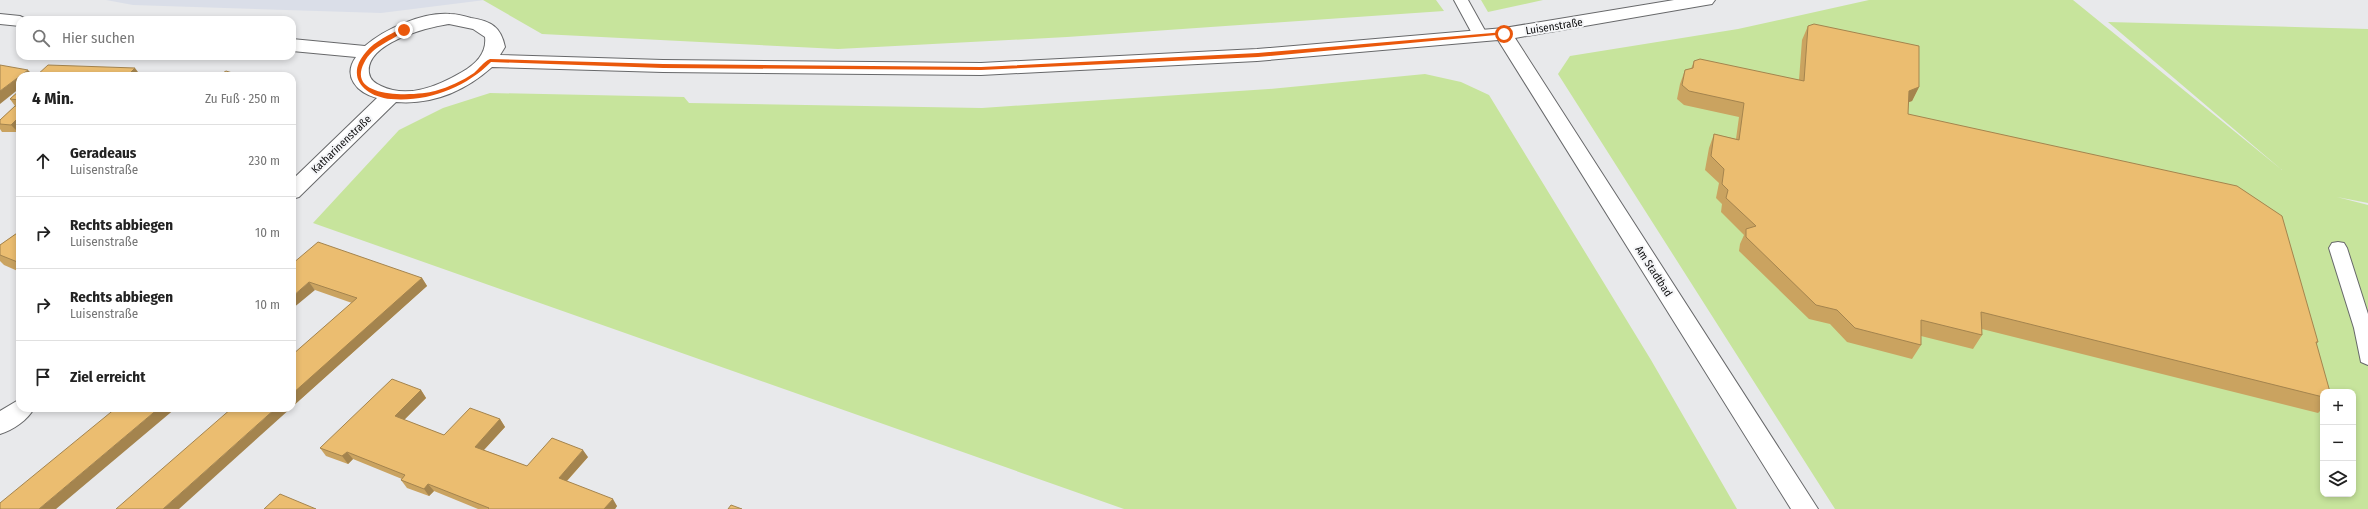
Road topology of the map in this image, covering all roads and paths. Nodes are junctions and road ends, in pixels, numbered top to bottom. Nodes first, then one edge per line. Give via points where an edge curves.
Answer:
1 (1460, 0) edge
2 (1706, 0) edge
3 (0, 19) edge
4 (16, 21) edge
5 (1504, 34) junction
6 (1480, 36) junction
7 (296, 45) edge
8 (368, 52) junction
9 (490, 61) junction
10 (390, 97) junction
11 (296, 188) edge
12 (2338, 248) dead end
13 (2368, 357) edge
14 (16, 412) edge
15 (0, 424) edge
16 (1805, 509) edge

1 - 6 lane
2 - 5 street, Luisenstraße
3 - 4 street
5 - 6 street, Luisenstraße
5 - 16 street, Am Stadtbad
6 - 9 street, Luisenstraße via 1258,55 981,69 663,66
7 - 8 street
8 - 9 street via 404,30 426,22 449,19 469,21 485,26 490,31 496,47
8 - 10 street via 360,64 359,75 363,85
9 - 10 street via 458,84 435,93
10 - 11 street, Katharinenstraße
12 - 13 lane via 2363,328
14 - 15 street

